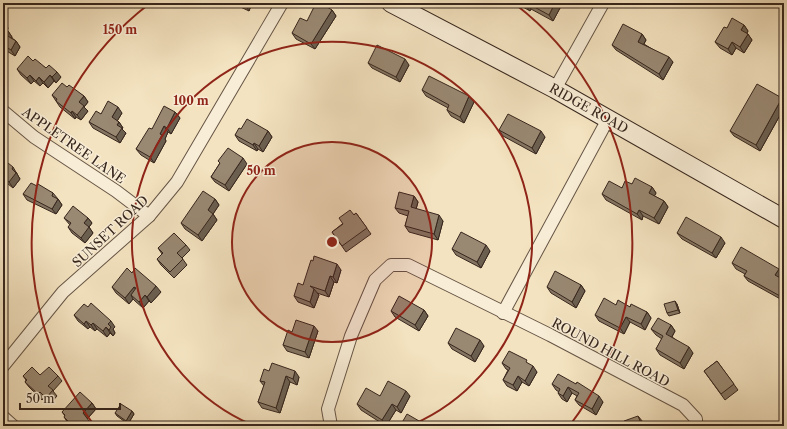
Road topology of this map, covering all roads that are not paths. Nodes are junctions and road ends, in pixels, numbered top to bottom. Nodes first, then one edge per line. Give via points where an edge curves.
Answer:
1 (282, 3) edge
2 (391, 3) edge
3 (603, 3) edge
4 (555, 89) junction
5 (3, 111) edge
6 (608, 119) junction
7 (149, 216) junction
8 (784, 219) edge
9 (503, 313) junction
10 (3, 366) edge
11 (3, 417) edge
12 (13, 426) edge
13 (331, 426) edge
14 (696, 426) edge

1 - 7 street, SUNSET ROAD via 178,182
2 - 4 main road, RIDGE ROAD
3 - 4 street
4 - 6 main road, RIDGE ROAD
5 - 7 street, APPLETREE LANE via 34,137
6 - 8 main road, RIDGE ROAD
6 - 9 street
7 - 10 street, SUNSET ROAD via 63,292
9 - 13 street, ROUND HILL ROAD via 408,265 391,265 375,280 351,336 328,409
9 - 14 street, ROUND HILL ROAD via 683,405 696,419
11 - 12 street

